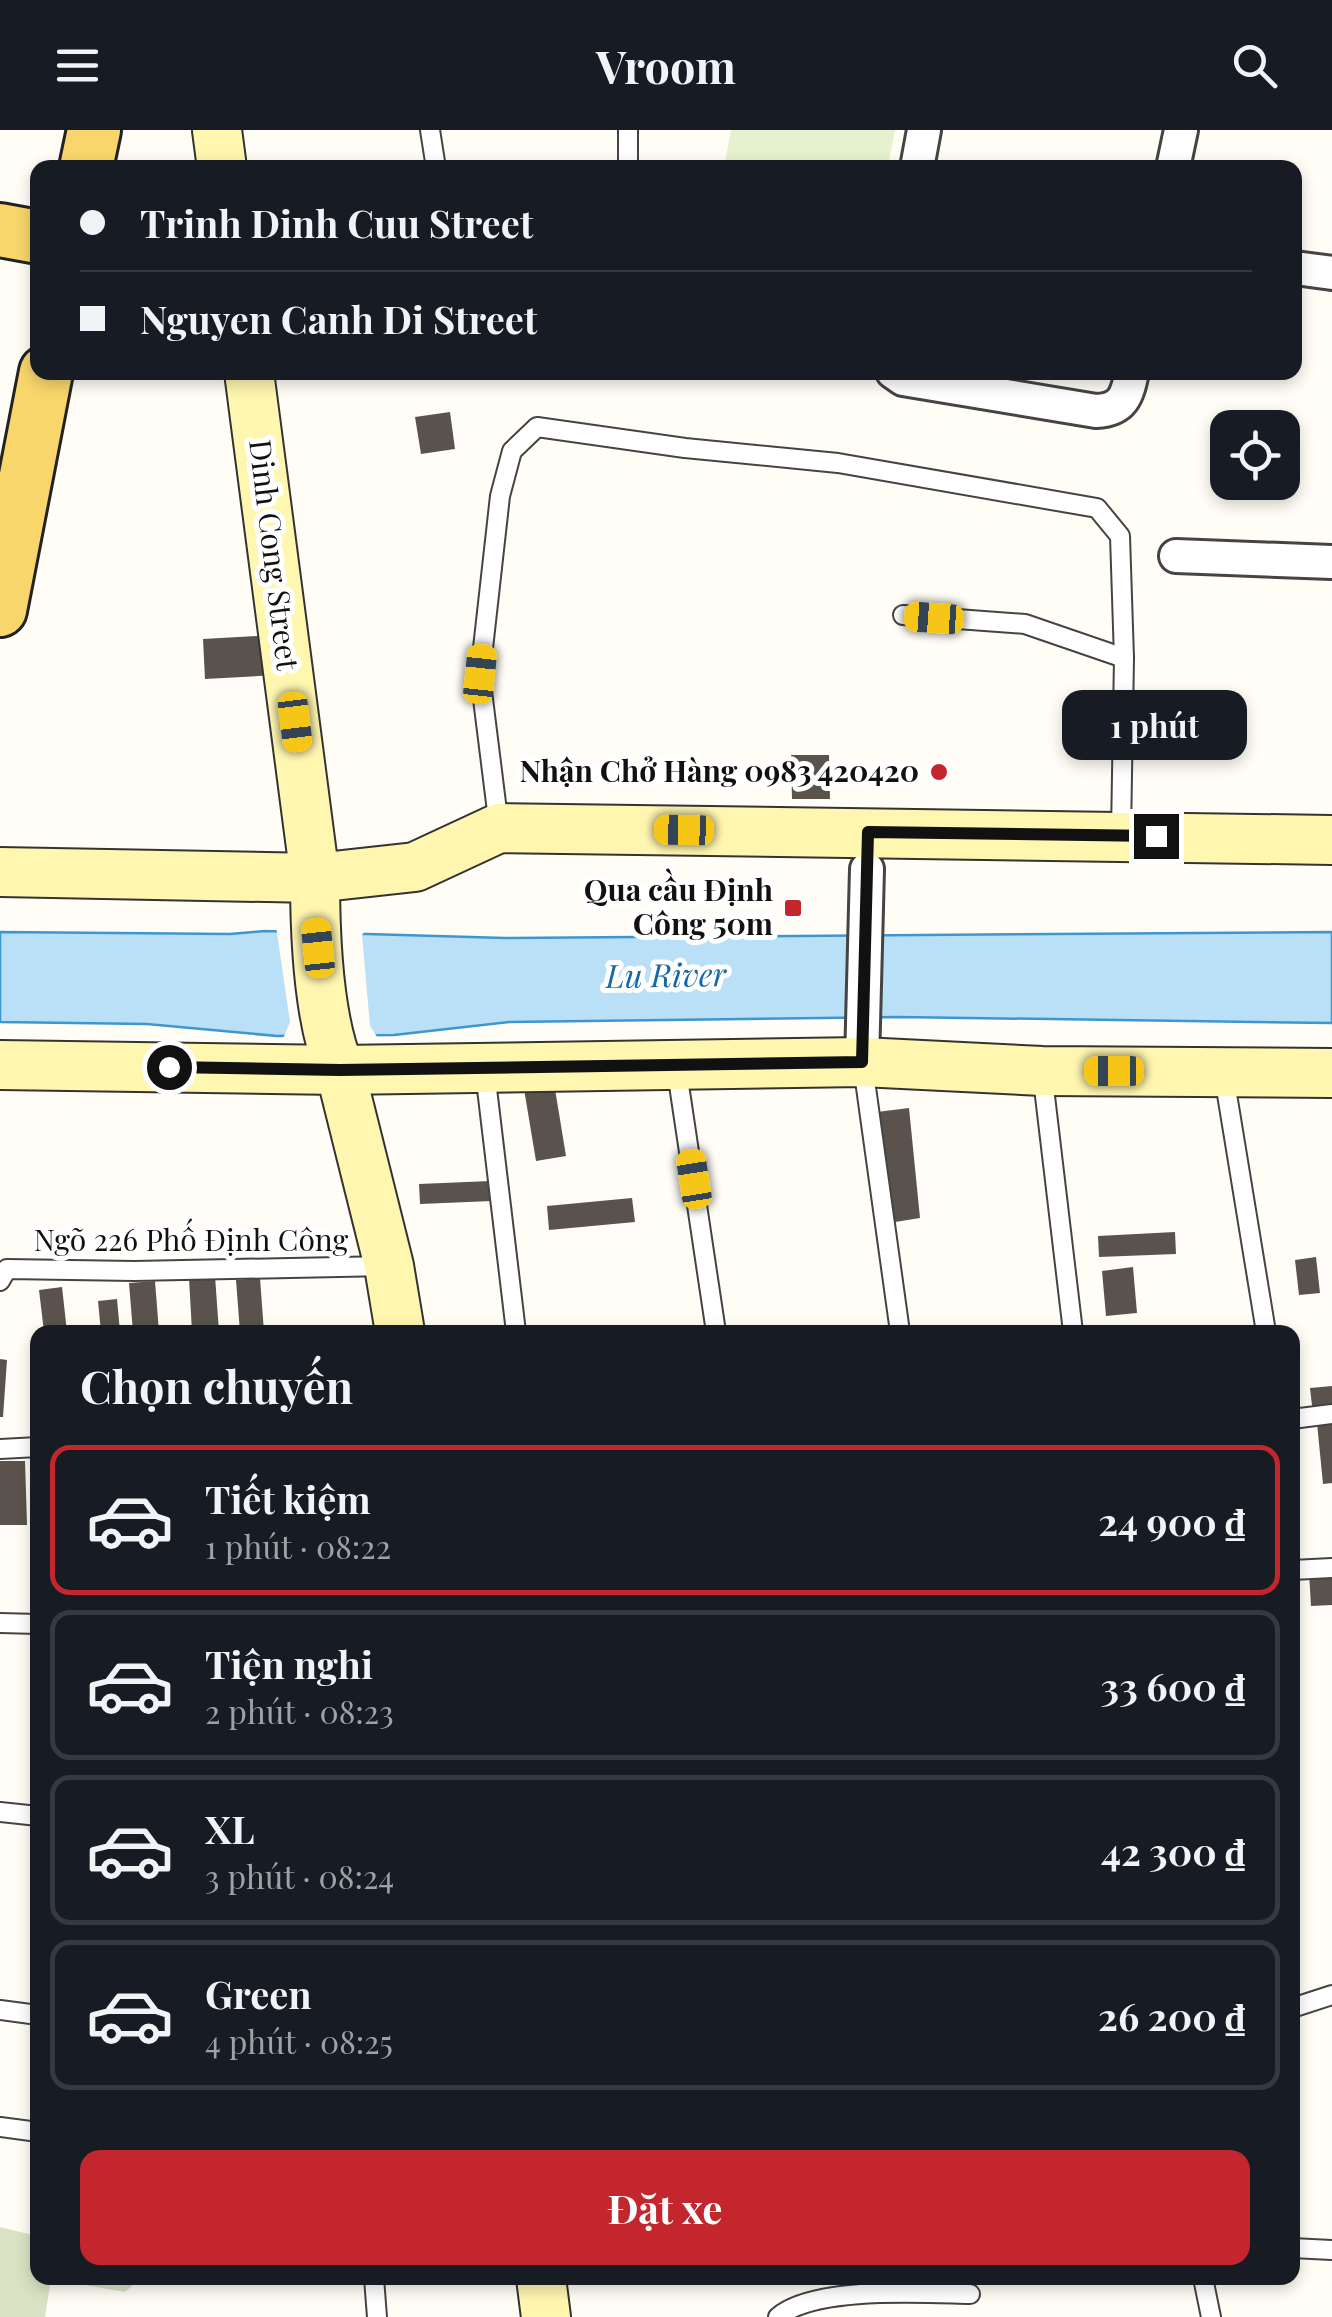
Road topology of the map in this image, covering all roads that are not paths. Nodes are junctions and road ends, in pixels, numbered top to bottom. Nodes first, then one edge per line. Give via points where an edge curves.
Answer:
1 (94, 130) edge
2 (217, 130) edge
3 (430, 130) edge
4 (628, 130) edge
5 (924, 130) edge
6 (1181, 130) edge
7 (88, 160) edge
8 (221, 160) edge
9 (435, 160) edge
10 (628, 160) edge
11 (918, 160) edge
12 (1175, 160) edge
13 (0, 230) edge
14 (30, 236) edge
15 (1302, 269) edge
16 (1332, 273) edge
17 (44, 380) edge
18 (251, 380) edge
19 (903, 380) edge
20 (1130, 380) edge
21 (1176, 556) dead end
22 (1332, 562) edge
23 (0, 610) edge
24 (903, 615) dead end
25 (1124, 658) junction
26 (499, 828) junction
27 (1121, 835) junction
28 (1332, 840) edge
29 (867, 868) junction
30 (0, 872) edge
31 (315, 897) junction
32 (863, 1045) junction
33 (334, 1057) junction
34 (676, 1064) junction
35 (0, 1065) edge
36 (485, 1066) junction
37 (1042, 1071) junction
38 (1223, 1071) junction
39 (1332, 1073) edge
40 (389, 1266) junction
41 (0, 1281) edge
42 (399, 1325) edge
43 (515, 1325) edge
44 (715, 1325) edge
45 (899, 1325) edge
46 (1072, 1325) edge
47 (1265, 1325) edge
48 (1332, 1414) edge
49 (1300, 1418) edge
50 (30, 1447) edge
51 (0, 1449) edge
52 (1332, 1568) edge
53 (1300, 1570) edge
54 (0, 1623) edge
55 (30, 1624) edge
56 (0, 1812) edge
57 (30, 1815) edge
58 (1332, 1995) edge
59 (1300, 2005) edge
60 (0, 2010) edge
61 (30, 2014) edge
62 (0, 2127) edge
63 (30, 2131) edge
64 (1300, 2248) edge
65 (1332, 2250) edge
66 (375, 2285) edge
67 (542, 2285) edge
68 (1205, 2285) edge
69 (848, 2286) edge
70 (970, 2294) dead end
71 (377, 2317) edge
72 (546, 2317) edge
73 (778, 2317) edge
74 (1211, 2317) edge

1 - 7 main road
2 - 8 main road
3 - 9 lane
4 - 10 lane
5 - 11 street
6 - 12 street
13 - 14 main road
15 - 16 street
17 - 23 main road
18 - 31 main road, Dinh Cong Street
19 - 20 street via 1096,411 1121,404
21 - 22 street
24 - 25 lane via 1025,624
25 - 26 lane via 1120,536 1098,508 838,462 538,427 512,451 500,496 480,674
25 - 27 lane
26 - 29 main road
26 - 31 main road via 414,867
27 - 28 main road
27 - 29 main road
29 - 32 street
30 - 31 main road
31 - 33 main road, Dinh Cong Street
32 - 34 main road
32 - 37 main road
32 - 45 lane
33 - 35 main road
33 - 36 main road
33 - 40 main road
34 - 36 main road
34 - 44 lane
36 - 43 lane
37 - 38 main road
37 - 46 lane
38 - 39 main road
38 - 47 lane
40 - 41 lane, Ngõ 226 Phố Định Công via 7,1269
40 - 42 main road
48 - 49 lane
50 - 51 lane
52 - 53 lane
54 - 55 lane
56 - 57 lane
58 - 59 lane
60 - 61 lane
62 - 63 lane
64 - 65 lane
66 - 71 lane
67 - 72 main road
68 - 74 lane
69 - 70 lane
69 - 73 lane

